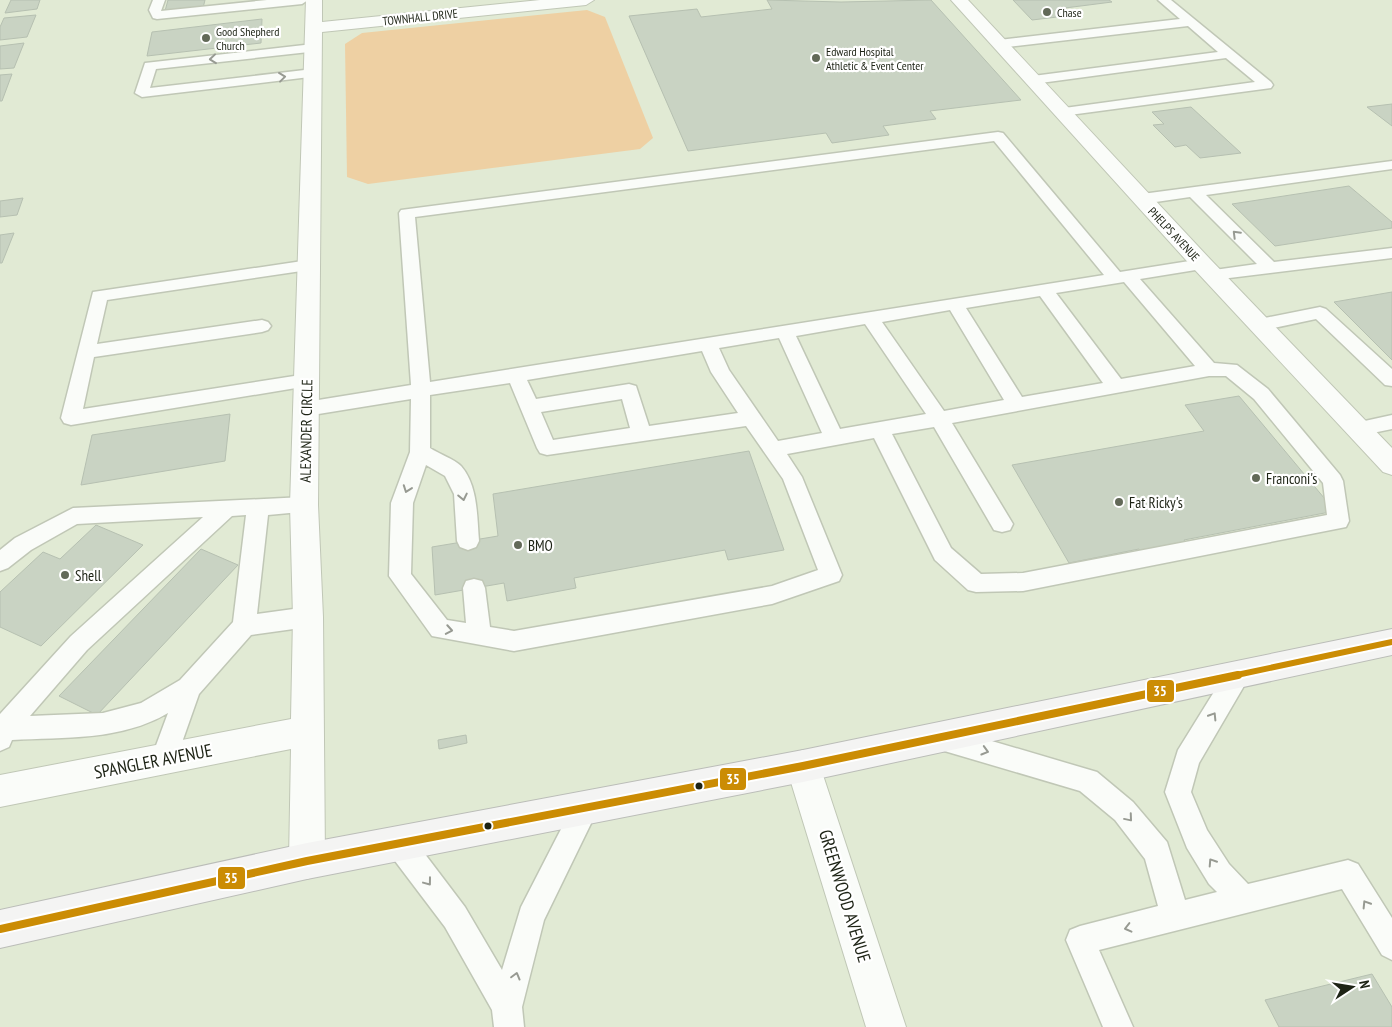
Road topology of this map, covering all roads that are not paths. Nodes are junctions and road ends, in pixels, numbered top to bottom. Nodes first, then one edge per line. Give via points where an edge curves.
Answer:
1 (159, 0) edge
2 (302, 0) edge
3 (314, 0) edge
4 (586, 0) edge
5 (959, 0) edge
6 (1164, 0) edge
7 (1184, 0) edge
8 (536, 3) edge
9 (1191, 22) junction
10 (313, 38) junction
11 (999, 44) junction
12 (1230, 54) junction
13 (312, 73) junction
14 (1033, 80) junction
15 (1062, 112) junction
16 (1392, 165) edge
17 (1373, 168) junction
18 (1392, 182) edge
19 (1194, 192) junction
20 (1142, 199) junction
21 (1392, 253) edge
22 (309, 265) junction
23 (1270, 268) junction
24 (1208, 270) junction
25 (1122, 277) junction
26 (1045, 290) junction
27 (955, 304) junction
28 (870, 318) junction
29 (1260, 325) junction
30 (262, 326) dead end
31 (785, 332) junction
32 (708, 343) junction
33 (86, 352) junction
34 (620, 358) junction
35 (1209, 370) junction
36 (516, 375) junction
37 (307, 380) junction
38 (1392, 380) edge
39 (1116, 387) junction
40 (421, 390) junction
41 (629, 391) junction
42 (1017, 405) junction
43 (530, 407) junction
44 (306, 409) junction
45 (750, 418) junction
46 (939, 419) junction
47 (1392, 422) edge
48 (1358, 429) junction
49 (880, 430) junction
50 (642, 434) junction
51 (834, 438) junction
52 (772, 449) junction
53 (420, 452) junction
54 (1392, 465) edge
55 (304, 504) junction
56 (258, 506) junction
57 (227, 508) junction
58 (1002, 524) dead end
59 (468, 541) dead end
60 (0, 562) edge
61 (474, 588) dead end
62 (308, 617) junction
63 (244, 626) junction
64 (479, 635) junction
65 (1392, 642) edge
66 (1240, 674) junction
67 (189, 688) junction
68 (307, 731) junction
69 (2, 734) edge
70 (938, 738) junction
71 (164, 759) junction
72 (803, 766) junction
73 (0, 791) edge
74 (586, 807) junction
75 (399, 843) junction
76 (307, 861) junction
77 (1243, 899) junction
78 (1175, 916) junction
79 (2, 931) edge
80 (1392, 945) edge
81 (508, 1017) edge
82 (886, 1027) edge
83 (1118, 1027) edge

1 - 2 lane via 155,10 157,15
3 - 10 street, ALEXANDER CIRCLE
4 - 8 street, TOWNHALL DRIVE
5 - 11 street, PHELPS AVENUE
6 - 9 lane
7 - 9 lane
8 - 10 street, TOWNHALL DRIVE
9 - 11 lane
9 - 12 lane
10 - 13 street, ALEXANDER CIRCLE
10 -> 13 lane via 150,66 142,93
11 - 14 street, PHELPS AVENUE
12 - 14 lane
12 - 15 lane via 1266,85
13 - 22 street, ALEXANDER CIRCLE
14 - 15 street, PHELPS AVENUE
15 - 20 street, PHELPS AVENUE
16 - 17 lane
17 - 18 lane
17 - 19 lane
19 - 20 lane
23 -> 19 lane
20 - 24 street, PHELPS AVENUE
21 - 23 lane
22 - 33 lane via 99,296
22 - 37 street, ALEXANDER CIRCLE
23 - 24 lane
24 - 25 lane
24 - 29 street, PHELPS AVENUE
25 - 26 lane
25 - 35 lane
25 - 40 lane via 998,136 407,213
26 - 27 lane
26 - 39 lane
27 - 28 lane
27 - 42 lane
28 - 31 lane
28 - 46 lane
29 - 38 lane via 1320,313
29 - 48 street, PHELPS AVENUE
30 - 33 lane
31 - 32 lane
31 - 51 lane
32 - 34 lane
32 - 45 lane via 720,372
33 - 37 lane via 71,418
34 - 36 lane
34 - 41 lane
35 - 39 lane
35 - 49 lane via 1230,369 1261,394 1333,481 1338,521 1023,582 976,583 943,554
36 - 40 lane
36 - 43 lane
37 - 44 street, ALEXANDER CIRCLE
39 - 42 lane
40 - 44 lane
40 - 53 lane
41 - 43 lane
41 - 50 lane
42 - 46 lane
43 - 50 lane via 547,448
44 - 55 street, ALEXANDER CIRCLE
45 - 50 lane
45 - 52 lane
46 - 49 lane
46 - 58 lane
47 - 48 lane
48 - 54 street, PHELPS AVENUE
49 - 51 lane
51 - 52 lane
52 - 64 lane via 792,478 831,575 772,595 514,641
53 -> 59 lane via 453,471 464,494
53 -> 64 lane via 402,503 400,576 440,629
55 - 56 lane
55 - 62 street, ALEXANDER CIRCLE
56 - 57 lane
56 - 63 lane
57 - 60 lane via 73,516 23,544
57 - 69 lane via 79,643
61 - 64 lane
62 - 63 lane
62 - 68 street, ALEXANDER CIRCLE
63 - 67 lane
65 - 66 main road
66 - 70 main road
77 -> 66 lane via 1219,874 1197,839 1178,792 1187,759
67 - 69 lane via 146,713 103,724
67 - 71 lane
68 - 71 street, SPANGLER AVENUE
68 - 76 street, ALEXANDER CIRCLE
70 - 72 main road
70 -> 78 lane via 1088,781 1124,811 1157,852
71 - 73 street, SPANGLER AVENUE
72 - 74 main road
72 - 82 street, GREENWOOD AVENUE
74 - 75 main road
81 -> 74 lane via 531,918
75 - 76 main road
75 -> 81 lane via 455,917
76 - 79 main road
77 - 78 lane
80 -> 77 lane via 1348,874
78 -> 83 lane via 1080,940

